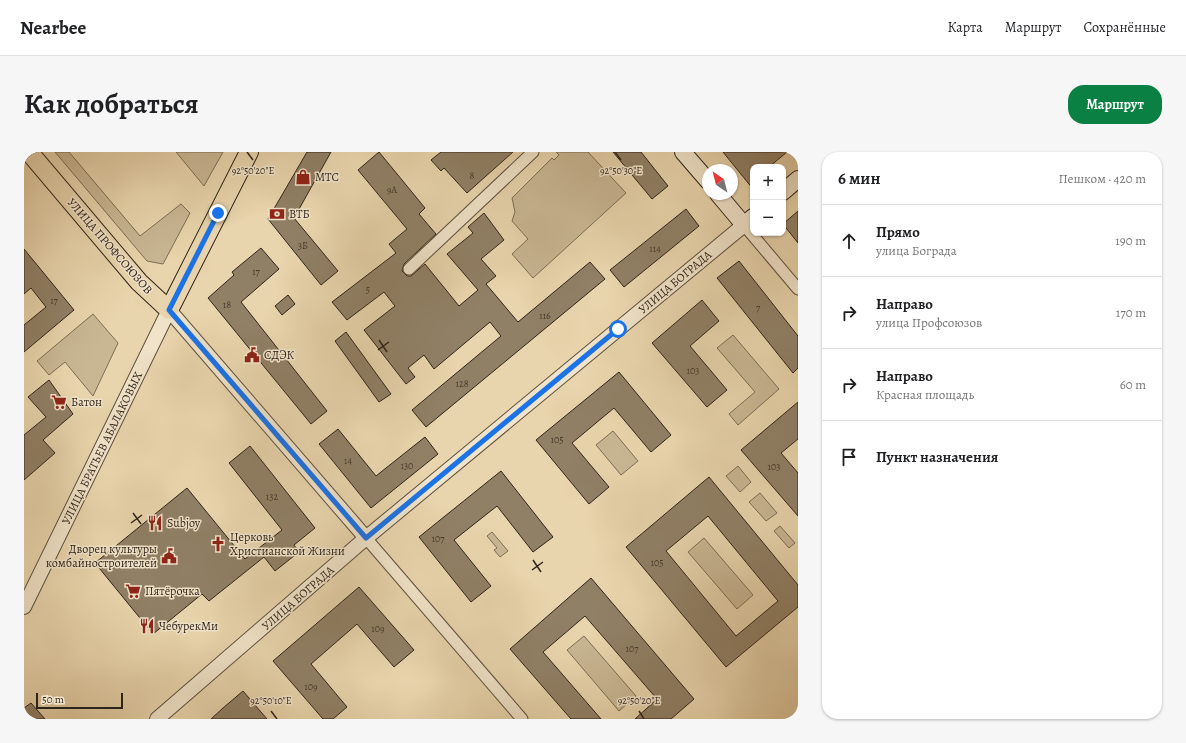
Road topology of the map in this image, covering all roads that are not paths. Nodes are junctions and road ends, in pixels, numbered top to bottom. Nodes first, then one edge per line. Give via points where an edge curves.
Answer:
1 (29, 152) edge
2 (249, 152) edge
3 (533, 152) edge
4 (683, 152) edge
5 (702, 174) edge
6 (798, 180) edge
7 (786, 190) edge
8 (725, 200) edge
9 (748, 221) edge
10 (410, 269) dead end
11 (798, 289) edge
12 (169, 310) junction
13 (366, 538) junction
14 (24, 607) edge
15 (157, 719) edge
16 (522, 719) edge

1 - 12 main road, УЛИЦА ПРОФСОЮЗОВ via 139,282
2 - 12 main road
3 - 10 street
4 - 5 main road
6 - 7 main road
8 - 9 main road
9 - 11 street
9 - 13 street, УЛИЦА БОГРАДА
12 - 13 street, УЛИЦА ПРОФСОЮЗОВ
12 - 14 street, УЛИЦА БРАТЬЕВ АБАЛАКОВЫХ
13 - 15 street, УЛИЦА БОГРАДА
13 - 16 street

